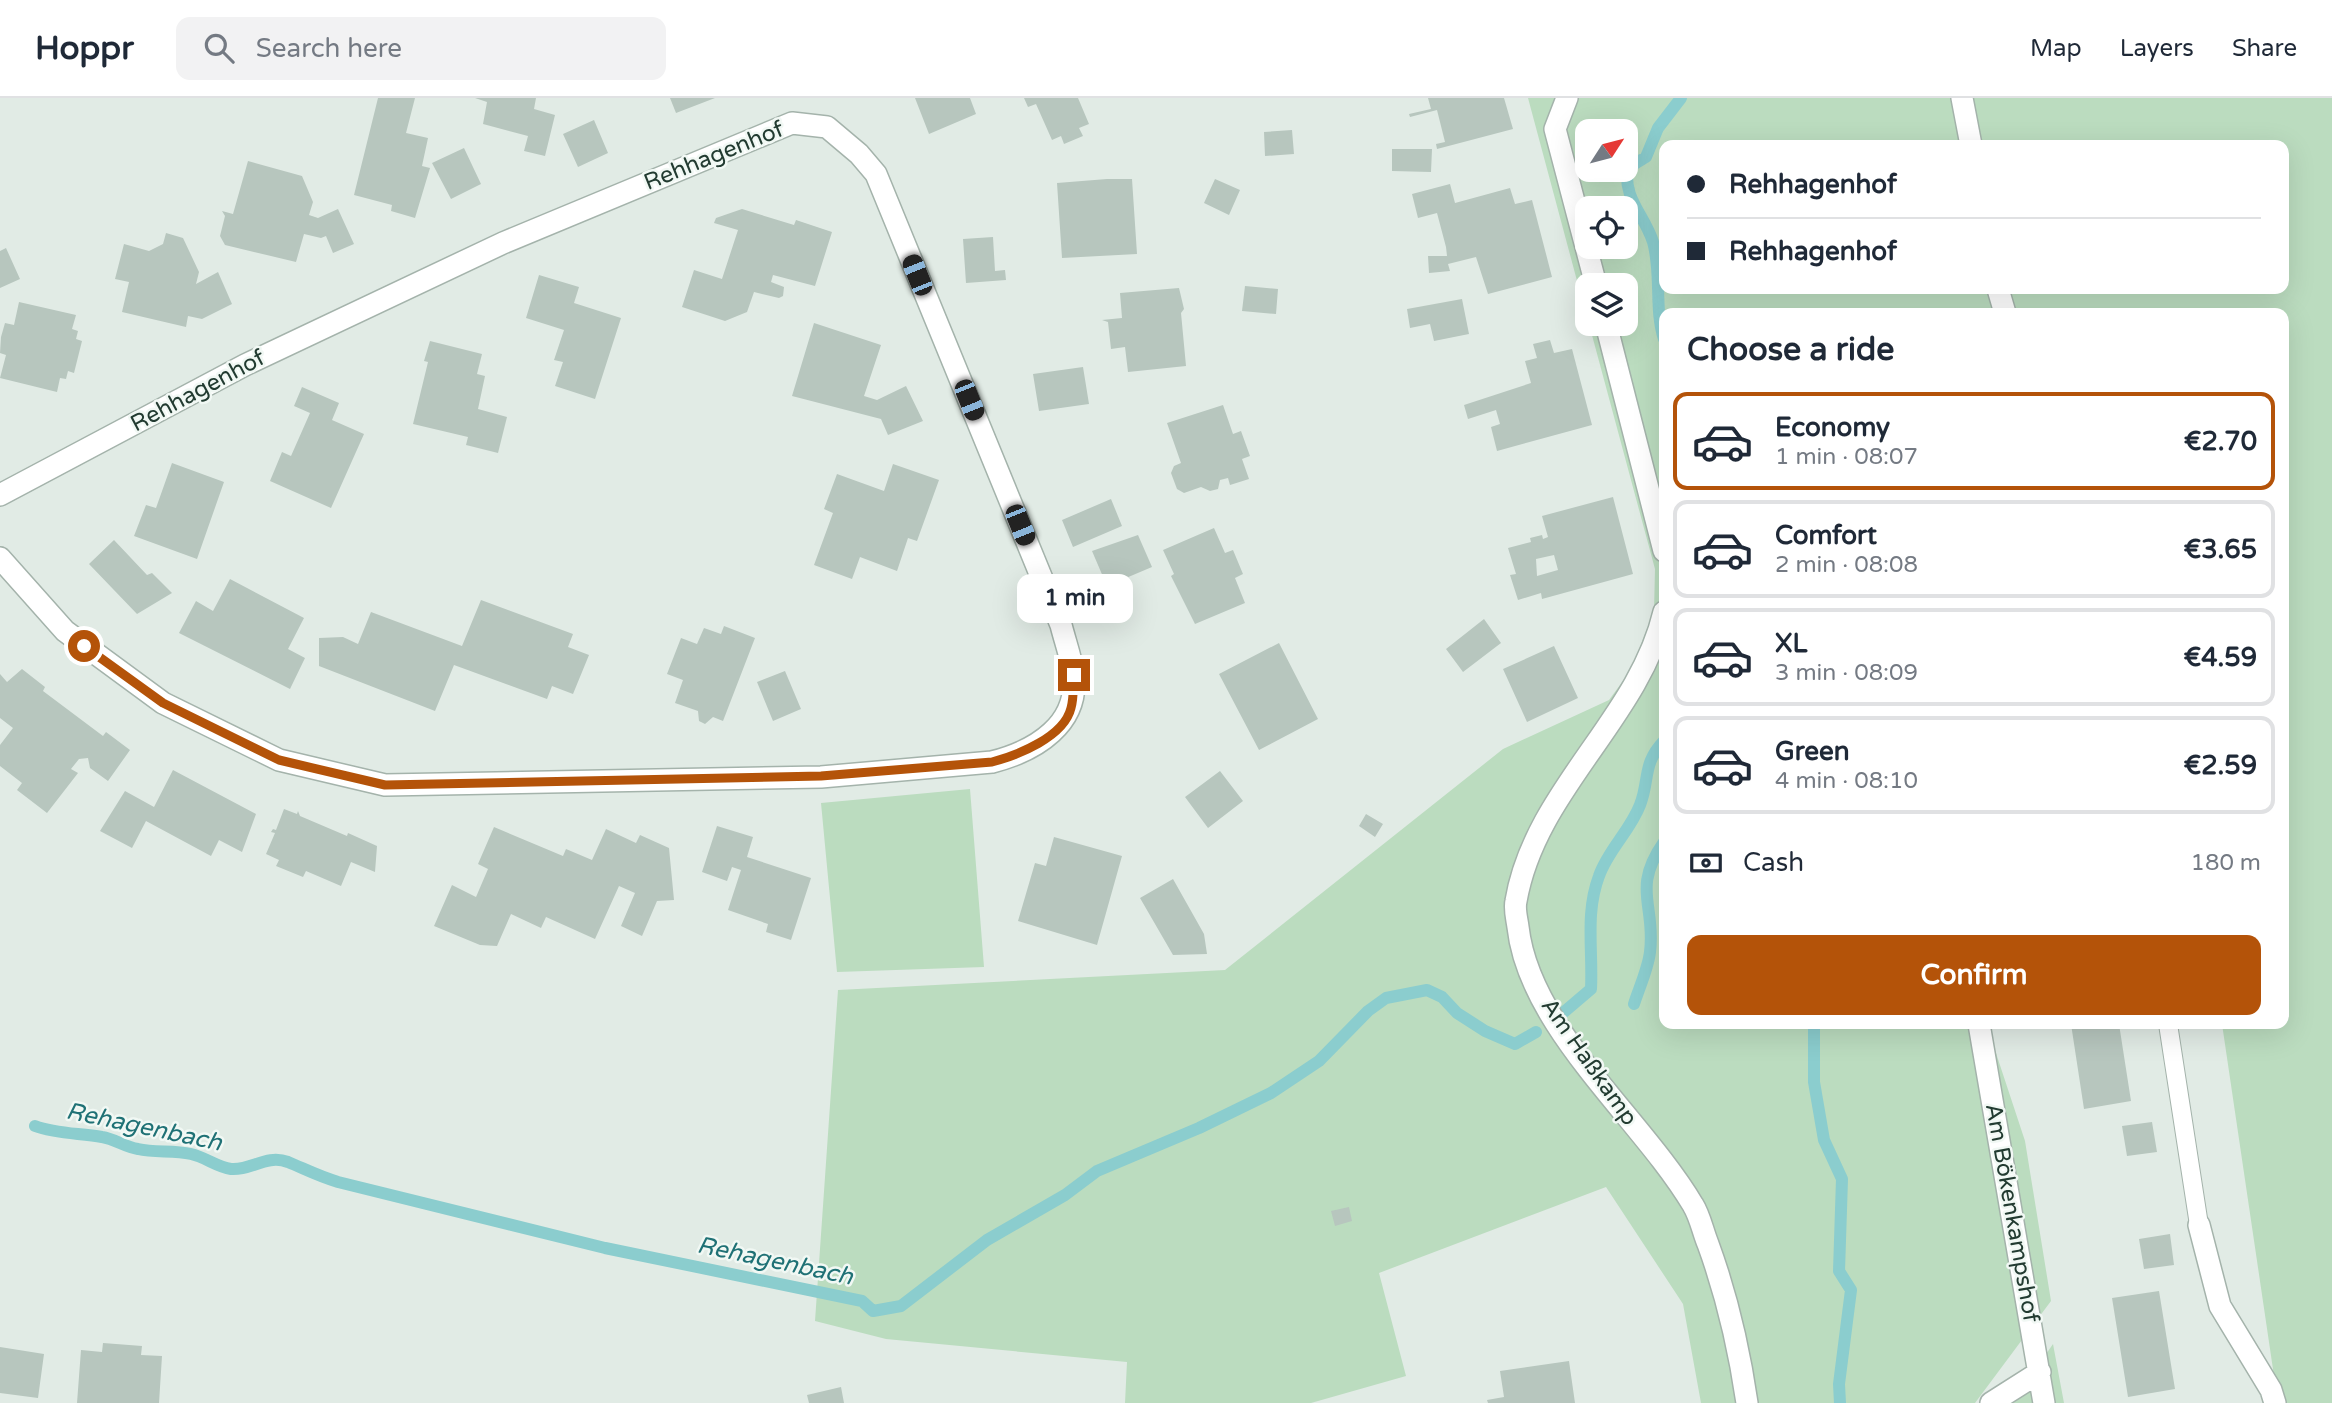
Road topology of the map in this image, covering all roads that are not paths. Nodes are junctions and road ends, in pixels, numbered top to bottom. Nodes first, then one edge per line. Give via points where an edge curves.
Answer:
1 (1567, 98) edge
2 (1962, 98) edge
3 (1970, 140) edge
4 (1593, 273) edge
5 (1609, 336) edge
6 (0, 495) edge
7 (1659, 531) edge
8 (0, 558) edge
9 (1659, 634) edge
10 (1980, 1029) edge
11 (2169, 1029) edge
12 (2199, 1225) joint
13 (2040, 1372) junction
14 (1747, 1403) edge
15 (1991, 1403) edge
16 (2044, 1403) edge
17 (2275, 1403) edge

1 - 4 street via 1555,129
2 - 3 street
5 - 7 street
6 - 8 street, Rehhagenhof via 245,365 503,243 792,123 827,127 876,174 1061,625 1074,675 1071,710 1046,739 1019,755 992,762 821,776 385,785 279,760 163,703 65,631
9 - 14 street, Am Haßkamp via 1623,707 1574,772 1535,842 1515,902 1521,953 1548,1011 1694,1206 1728,1299
10 - 13 street, Am Bökenkampshof
11 - 12 lane
12 - 17 street via 2220,1306
13 - 15 street
13 - 16 street, Am Bökenkampshof

